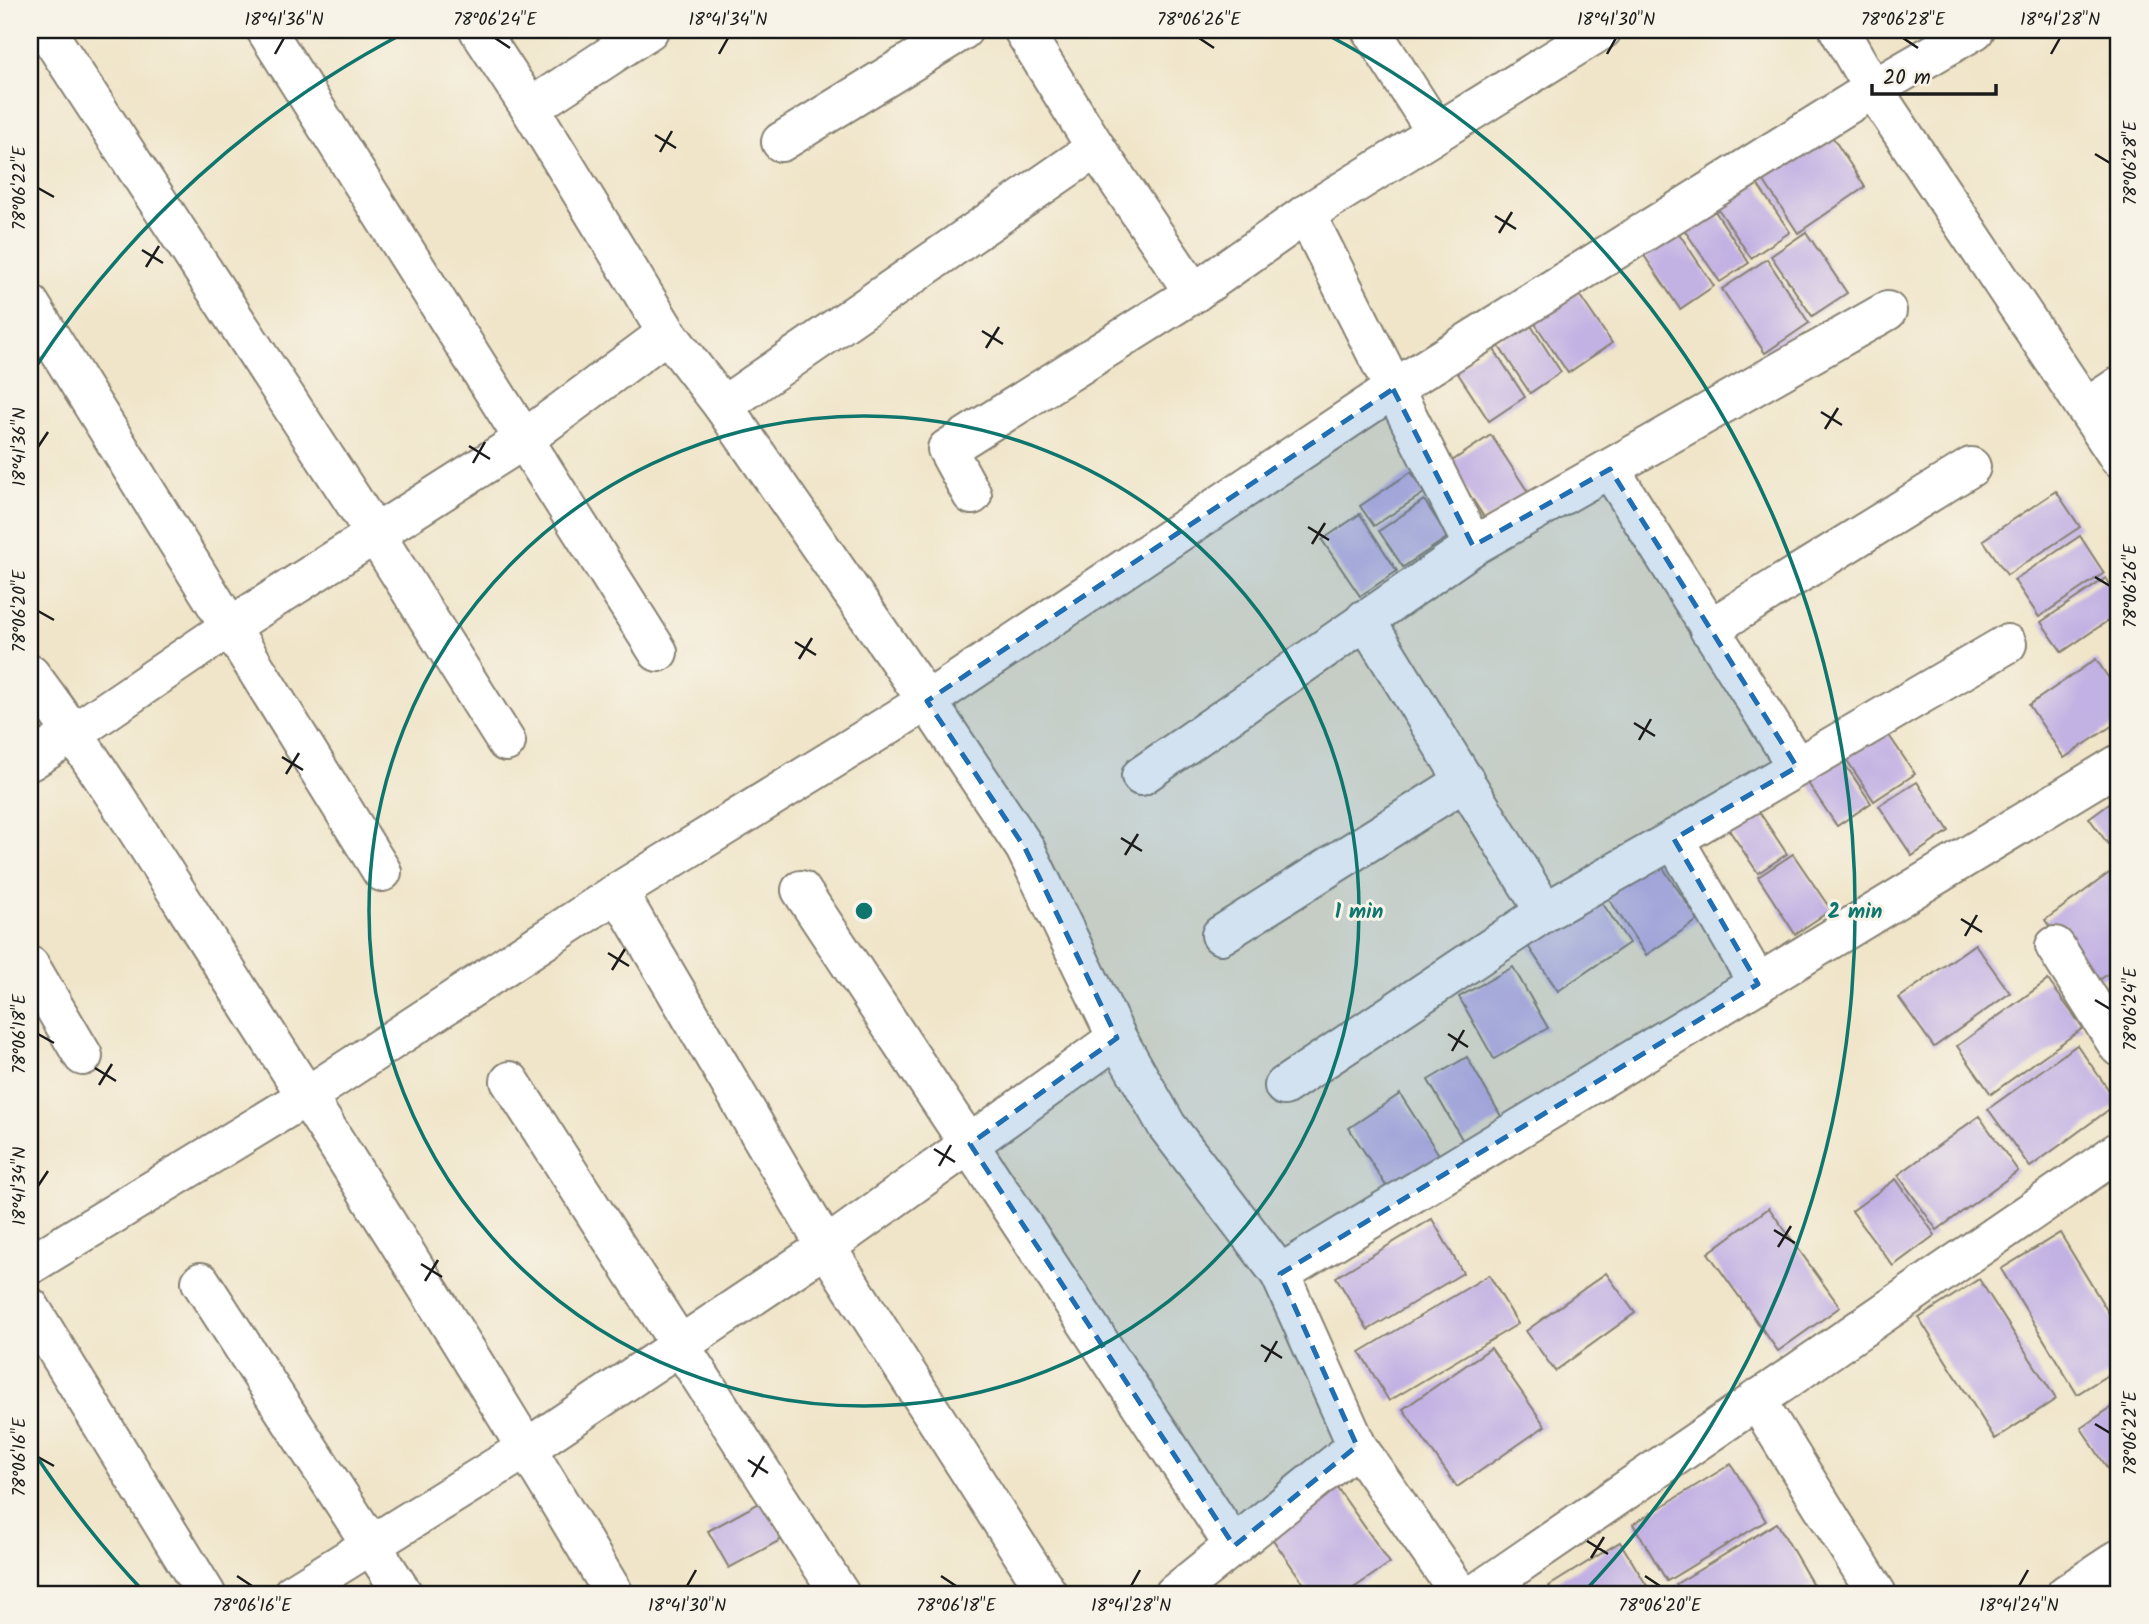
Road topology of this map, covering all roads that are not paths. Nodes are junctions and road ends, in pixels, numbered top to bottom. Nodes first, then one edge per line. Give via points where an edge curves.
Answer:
1 (46, 30) edge
2 (267, 30) edge
3 (479, 30) edge
4 (649, 30) edge
5 (963, 30) edge
6 (1023, 30) edge
7 (1371, 30) edge
8 (1602, 30) edge
9 (1839, 30) edge
10 (1975, 30) edge
11 (1873, 89) junction
12 (530, 108) junction
13 (1436, 132) junction
14 (781, 142) dead end
15 (1096, 149) junction
16 (1306, 214) junction
17 (1194, 293) junction
18 (30, 304) edge
19 (1887, 312) dead end
20 (667, 333) junction
21 (2119, 386) edge
22 (1393, 389) junction
23 (723, 405) junction
24 (2086, 408) junction
25 (523, 440) junction
26 (2119, 458) edge
27 (1971, 467) dead end
28 (1610, 468) junction
29 (972, 495) dead end
30 (375, 534) junction
31 (1473, 546) junction
32 (1366, 619) junction
33 (231, 626) junction
34 (1709, 629) junction
35 (2007, 644) dead end
36 (658, 652) dead end
37 (30, 674) edge
38 (927, 701) junction
39 (74, 733) junction
40 (506, 742) dead end
41 (30, 761) edge
42 (2119, 764) edge
43 (1797, 767) junction
44 (1141, 776) dead end
45 (1465, 780) junction
46 (1674, 839) junction
47 (382, 872) dead end
48 (801, 890) dead end
49 (618, 892) junction
50 (1545, 912) junction
51 (1221, 935) dead end
52 (2055, 946) dead end
53 (30, 965) edge
54 (1758, 984) junction
55 (1117, 1038) junction
56 (2119, 1047) edge
57 (83, 1056) dead end
58 (510, 1081) dead end
59 (1284, 1086) dead end
60 (307, 1097) junction
61 (970, 1144) junction
62 (2119, 1151) edge
63 (826, 1247) junction
64 (30, 1265) edge
65 (1280, 1274) junction
66 (201, 1282) dead end
67 (30, 1307) edge
68 (680, 1346) junction
69 (1756, 1399) junction
70 (1357, 1447) junction
71 (527, 1448) junction
72 (371, 1545) junction
73 (1234, 1546) junction
74 (2119, 1559) edge
75 (206, 1594) edge
76 (292, 1594) edge
77 (403, 1594) edge
78 (614, 1594) edge
79 (840, 1594) edge
80 (1048, 1594) edge
81 (1174, 1594) edge
82 (1460, 1594) edge
83 (1475, 1594) edge
84 (1877, 1594) edge
85 (2066, 1594) edge

1 - 30 street
2 - 25 street
3 - 12 street
4 - 12 street
5 - 14 street
6 - 15 street
7 - 13 street
8 - 13 street
9 - 11 street
10 - 11 street
11 - 22 street
11 - 24 street
12 - 20 street
13 - 16 street
15 - 17 street
15 - 23 street
16 - 17 street
16 - 22 street
17 - 29 street via 947,449
18 - 33 street
19 - 28 street
20 - 23 street
20 - 25 street
21 - 24 street
22 - 31 street
22 - 38 street
23 - 38 street
24 - 26 street
25 - 30 street
25 - 36 street
27 - 34 street
28 - 31 street
28 - 34 street
30 - 33 street
30 - 40 street
31 - 32 street
32 - 44 street
32 - 45 street
33 - 39 street
33 - 47 street
34 - 43 street
35 - 43 street
37 - 39 street
38 - 49 street
38 - 55 street via 1025,848
39 - 41 street
39 - 60 street
42 - 54 street
43 - 46 street
45 - 50 street
45 - 51 street
46 - 50 street
46 - 54 street
48 - 61 street
49 - 60 street
49 - 63 street
50 - 59 street
52 - 56 street
53 - 57 street
54 - 65 street
55 - 61 street
55 - 65 street via 1167,1126
58 - 68 street
60 - 64 street
60 - 71 street
61 - 63 street
61 - 73 street
62 - 69 street
63 - 68 street
63 - 80 street
65 - 70 street
66 - 72 street
67 - 75 street
68 - 71 street
68 - 79 street
69 - 83 street
69 - 84 street
70 - 73 street
70 - 82 street
71 - 72 street
71 - 78 street
72 - 76 street
72 - 77 street
73 - 81 street
74 - 85 street

